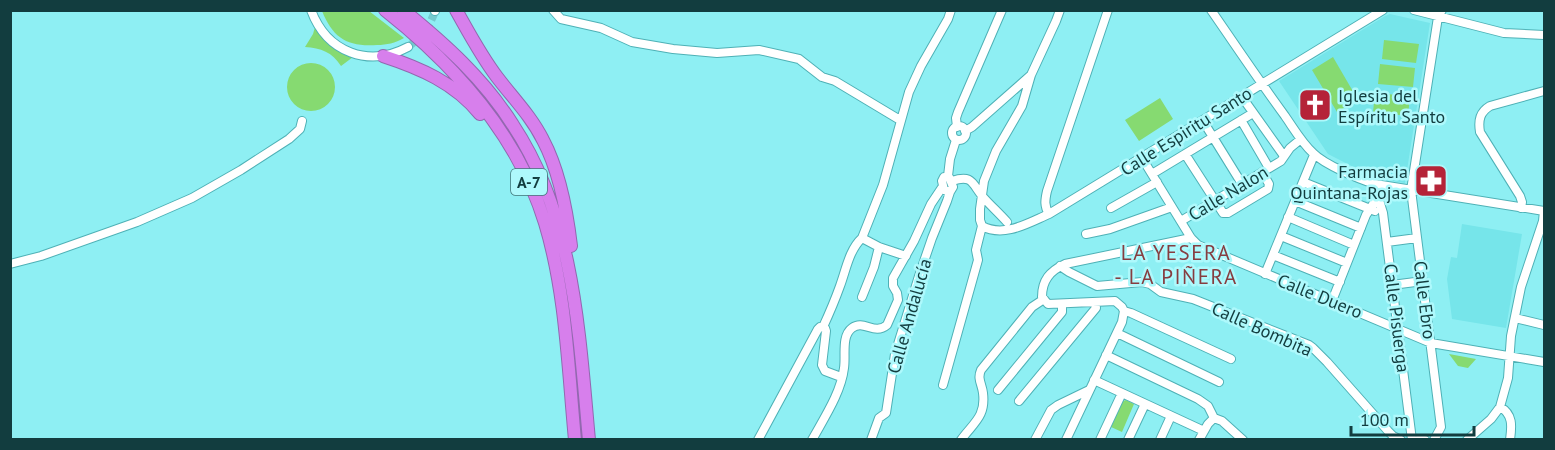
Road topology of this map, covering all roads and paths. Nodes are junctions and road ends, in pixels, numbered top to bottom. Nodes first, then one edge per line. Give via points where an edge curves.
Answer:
1 (311, 10) edge
2 (385, 10) edge
3 (403, 10) edge
4 (456, 10) edge
5 (553, 10) edge
6 (951, 10) edge
7 (1002, 10) edge
8 (1060, 10) edge
9 (1108, 10) edge
10 (1211, 10) edge
11 (1383, 10) edge
12 (1413, 10) edge
13 (1440, 14) edge
14 (1545, 35) edge
15 (408, 47) tunnel mouth
16 (382, 56) junction
17 (1031, 75) junction
18 (1262, 84) junction
19 (1545, 92) edge
20 (1242, 97) junction
21 (1253, 113) junction
22 (900, 120) junction
23 (1241, 120) junction
24 (302, 121) dead end
25 (1203, 121) junction
26 (961, 129) junction
27 (1213, 137) junction
28 (1301, 139) junction
29 (1185, 154) junction
30 (1314, 155) junction
31 (1284, 156) junction
32 (1142, 158) junction
33 (1265, 170) junction
34 (1154, 178) junction
35 (1303, 183) junction
36 (948, 184) junction
37 (1242, 184) junction
38 (1381, 186) junction
39 (1411, 190) junction
40 (982, 196) junction
41 (1378, 197) junction
42 (1214, 201) junction
43 (1295, 201) junction
44 (1172, 207) junction
45 (1111, 208) dead end
46 (1521, 208) junction
47 (1370, 210) junction
48 (1544, 211) edge
49 (1383, 213) junction
50 (1049, 214) junction
51 (1288, 217) junction
52 (1181, 221) junction
53 (1007, 222) dead end
54 (544, 223) junction
55 (982, 226) junction
56 (1361, 228) junction
57 (1086, 234) dead end
58 (1281, 236) junction
59 (862, 238) junction
60 (1191, 238) junction
61 (1417, 238) junction
62 (1387, 242) junction
63 (1354, 245) junction
64 (879, 248) junction
65 (1273, 255) junction
66 (906, 256) junction
67 (1347, 263) junction
68 (10, 264) edge
69 (1060, 266) junction
70 (1265, 274) junction
71 (570, 277) junction
72 (1423, 281) junction
73 (1340, 282) junction
74 (1392, 285) junction
75 (862, 297) dead end
76 (1044, 299) junction
77 (1332, 301) junction
78 (1095, 302) junction
79 (1062, 304) junction
80 (1124, 311) junction
81 (1515, 318) junction
82 (1545, 325) edge
83 (823, 327) junction
84 (1398, 329) junction
85 (1117, 333) junction
86 (1431, 343) junction
87 (1106, 355) junction
88 (1510, 356) junction
89 (1231, 359) dead end
90 (1545, 362) edge
91 (841, 377) junction
92 (1094, 380) junction
93 (1219, 382) dead end
94 (943, 385) dead end
95 (998, 390) dead end
96 (1090, 390) junction
97 (1122, 393) junction
98 (1019, 401) dead end
99 (1145, 404) junction
100 (1500, 407) junction
101 (1171, 416) junction
102 (1214, 418) junction
103 (1201, 435) edge
104 (575, 440) edge
105 (589, 440) edge
106 (758, 440) edge
107 (812, 440) edge
108 (871, 440) edge
109 (962, 440) edge
110 (1035, 440) edge
111 (1066, 440) edge
112 (1101, 440) edge
113 (1128, 440) edge
114 (1160, 440) edge
115 (1243, 440) edge
116 (1401, 440) edge
117 (1412, 440) edge
118 (1417, 440) edge
119 (1425, 440) edge
120 (1434, 440) edge
121 (1467, 440) edge
122 (1510, 440) edge

1 - 16 street via 319,27 338,46 364,56
2 - 54 highway, A-7 via 475,95 499,127 519,161
3 - 71 highway, A-7 via 462,61 513,123 552,204
4 - 71 highway via 482,56 544,141 559,184 571,240
5 - 22 street via 561,19 601,28 632,42 717,53 759,50 799,59 822,77 836,81
6 - 22 street via 913,83
7 - 26 street via 958,112 956,118
8 - 17 street
9 - 50 street via 1047,191 1045,207
10 - 18 street
11 - 18 street, Calle Espiritu Santo
12 - 13 street
13 - 14 street via 1504,33
13 - 39 street, Calle Ebro
15 - 16 street
16 - 54 highway via 442,80 467,99 502,145
17 - 26 street via 972,127
17 - 40 street via 1022,106 984,181
18 - 20 street, Calle Espiritu Santo
18 - 28 street
19 - 46 street via 1490,106 1480,117 1480,132 1520,196
20 - 21 street
20 - 25 street, Calle Espiritu Santo
21 - 23 street
21 - 31 street
22 - 59 street via 883,185
23 - 27 street
23 - 33 street
24 - 68 street via 300,129 289,139 192,198 137,222
25 - 27 street
25 - 32 street, Calle Espiritu Santo
26 - 36 street via 952,133 956,140
27 - 29 street
27 - 37 street
28 - 30 street
28 - 31 street, Calle Nalon
29 - 34 street
29 - 42 street
30 - 35 street
30 - 38 street
31 - 33 street, Calle Nalon
32 - 34 street, Calle Duero
32 - 50 street, Calle Espiritu Santo
33 - 37 street, Calle Nalon
33 - 42 street via 1268,189 1226,213
34 - 44 street, Calle Duero
34 - 45 street
35 - 43 street
35 - 47 street
36 - 40 street via 969,180
36 - 66 street via 931,204
36 - 108 street, Calle Andalucía via 947,201 895,354 886,413 879,418
37 - 42 street, Calle Nalon
38 - 39 street
38 - 41 street
39 - 46 street
39 - 61 street, Calle Ebro
40 - 53 street
40 - 55 street
41 - 47 street
41 - 49 street, Calle Pisuerga
42 - 52 street, Calle Nalon
43 - 51 street
43 - 56 street
44 - 52 street, Calle Duero
44 - 57 street
46 - 48 street
47 - 49 street
47 - 56 street
48 - 81 street
49 - 62 street, Calle Pisuerga
50 - 55 street, Calle Espiritu Santo via 1013,229 989,230
51 - 58 street
51 - 63 street
52 - 60 street, Calle Duero
54 - 104 highway, A-7 via 564,325
55 - 94 street via 976,250 978,260
56 - 63 street
58 - 65 street
58 - 67 street
59 - 64 street
59 - 83 street via 850,255
60 - 69 street
60 - 70 street, Calle Duero via 1198,245
61 - 62 street
61 - 72 street, Calle Ebro
62 - 74 street, Calle Pisuerga
63 - 67 street
64 - 66 street
64 - 75 street
65 - 70 street
65 - 73 street
66 - 91 street via 893,278 898,300 887,325 880,329 859,325 848,332
67 - 73 street
69 - 76 street via 1045,280
69 - 116 street, Calle Bombita via 1097,286 1150,284 1161,292 1193,299 1309,345
70 - 77 street, Calle Duero
71 - 105 highway, A-7
72 - 74 street
72 - 86 street, Calle Ebro
73 - 77 street
74 - 84 street, Calle Pisuerga
76 - 79 street via 1050,305
76 - 109 street via 1032,307 981,370 978,378 983,391 982,411
77 - 84 street, Calle Duero
78 - 79 street
78 - 80 street via 1115,301
78 - 98 street via 1096,308
79 - 95 street via 1062,312
80 - 85 street
80 - 89 street
81 - 82 street
81 - 88 street
83 - 91 street via 826,332 822,365
83 - 106 street via 818,329
84 - 86 street, Calle Duero
84 - 117 street, Calle Pisuerga
85 - 87 street
85 - 93 street
86 - 88 street, Calle Duero
86 - 120 street, Calle Ebro via 1441,427
87 - 92 street
87 - 102 street via 1198,399 1208,406
88 - 90 street, Calle Duero
88 - 100 street
91 - 107 street
92 - 96 street
92 - 97 street
96 - 110 street via 1051,410
96 - 111 street
97 - 99 street
97 - 112 street
99 - 101 street
99 - 113 street
100 - 121 street
100 - 122 street via 1511,420
101 - 103 street
101 - 114 street
102 - 103 street
102 - 115 street
118 - 119 street

